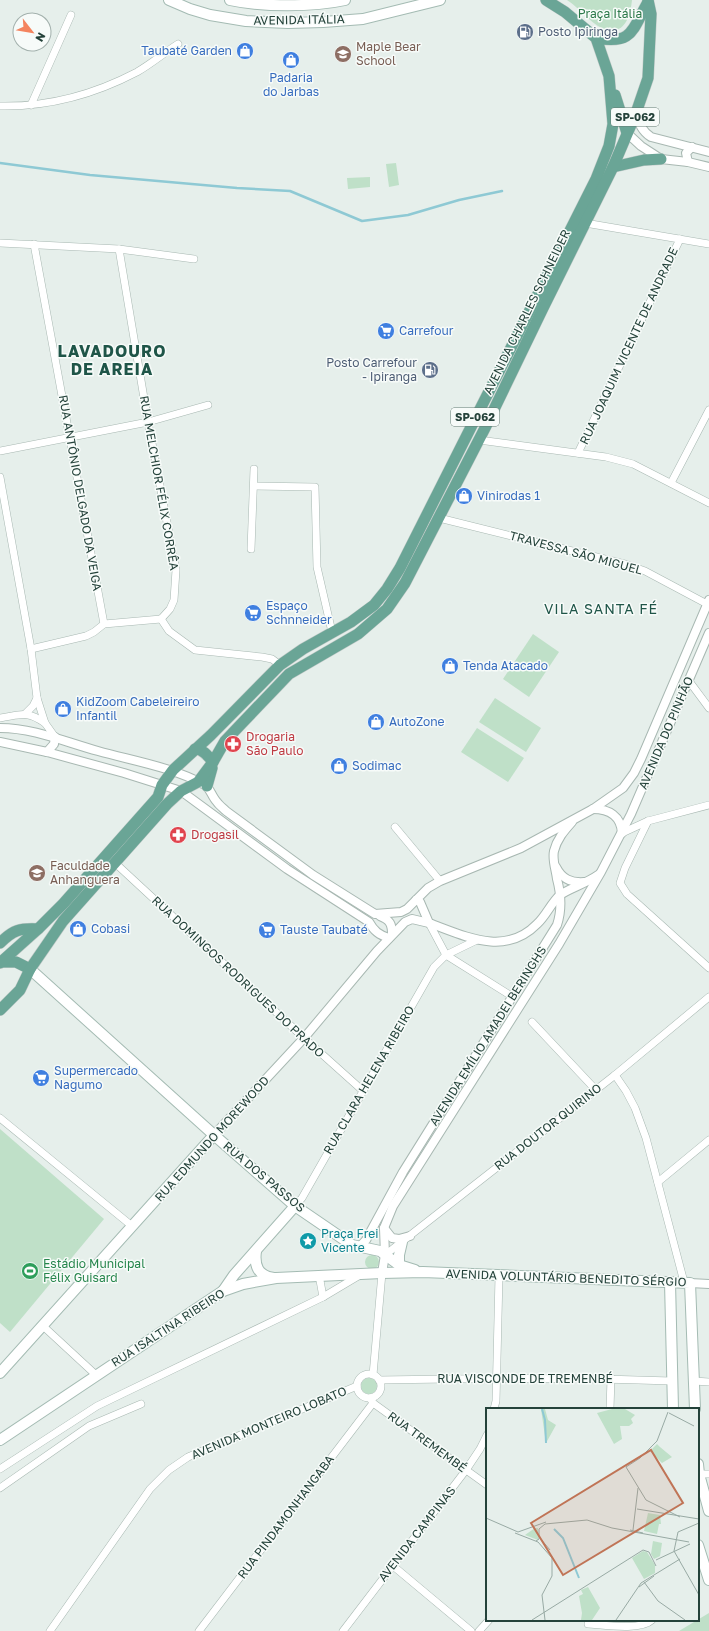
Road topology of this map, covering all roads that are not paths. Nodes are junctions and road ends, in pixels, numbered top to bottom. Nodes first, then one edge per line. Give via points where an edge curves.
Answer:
1 (169, 0) edge
2 (230, 0) edge
3 (345, 0) edge
4 (440, 0) edge
5 (546, 0) edge
6 (430, 1) edge
7 (648, 1) edge
8 (408, 3) edge
9 (71, 15) dead end
10 (596, 38) junction
11 (178, 44) dead end
12 (609, 76) junction
13 (31, 105) junction
14 (0, 106) edge
15 (636, 113) junction
16 (627, 133) junction
17 (692, 147) junction
18 (709, 152) edge
19 (661, 159) junction
20 (688, 162) junction
21 (613, 167) junction
22 (709, 167) edge
23 (585, 223) junction
24 (680, 239) junction
25 (0, 243) edge
26 (34, 244) junction
27 (709, 244) edge
28 (119, 249) junction
29 (194, 259) dead end
30 (208, 405) dead end
31 (709, 410) edge
32 (148, 422) junction
33 (70, 438) junction
34 (479, 440) junction
35 (0, 450) edge
36 (578, 453) junction
37 (254, 469) dead end
38 (0, 477) edge
39 (671, 483) junction
40 (254, 486) junction
41 (709, 503) edge
42 (439, 518) junction
43 (251, 549) dead end
44 (708, 602) edge
45 (161, 619) junction
46 (104, 624) junction
47 (332, 632) junction
48 (709, 633) edge
49 (31, 649) junction
50 (280, 665) junction
51 (689, 681) junction
52 (37, 698) junction
53 (709, 708) edge
54 (24, 714) junction
55 (0, 718) edge
56 (45, 723) junction
57 (0, 728) edge
58 (55, 737) junction
59 (0, 742) edge
60 (89, 748) junction
61 (195, 749) junction
62 (47, 752) junction
63 (79, 761) junction
64 (213, 762) junction
65 (173, 770) junction
66 (202, 784) junction
67 (162, 785) junction
68 (181, 791) junction
69 (709, 805) edge
70 (593, 809) junction
71 (576, 817) junction
72 (648, 821) junction
73 (395, 827) dead end
74 (622, 833) junction
75 (114, 862) junction
76 (554, 863) junction
77 (601, 872) junction
78 (440, 880) junction
79 (589, 881) junction
80 (561, 895) junction
81 (416, 900) junction
82 (375, 914) junction
83 (429, 923) junction
84 (38, 929) junction
85 (391, 936) junction
86 (477, 940) junction
87 (0, 943) edge
88 (446, 955) junction
89 (1, 962) edge
90 (709, 968) edge
91 (30, 969) junction
92 (513, 997) junction
93 (709, 997) edge
94 (0, 1010) edge
95 (532, 1022) dead end
96 (304, 1038) junction
97 (615, 1075) junction
98 (595, 1089) junction
99 (362, 1090) junction
100 (0, 1118) edge
101 (214, 1135) junction
102 (709, 1140) edge
103 (658, 1182) junction
104 (295, 1206) junction
105 (132, 1226) junction
106 (384, 1228) junction
107 (406, 1238) junction
108 (360, 1246) junction
109 (256, 1251) junction
110 (385, 1255) junction
111 (399, 1265) junction
112 (423, 1272) junction
113 (382, 1273) junction
114 (362, 1274) junction
115 (319, 1275) junction
116 (500, 1276) junction
117 (276, 1278) junction
118 (670, 1282) junction
119 (687, 1283) junction
120 (709, 1283) edge
121 (223, 1291) junction
122 (322, 1297) junction
123 (43, 1326) junction
124 (0, 1373) edge
125 (96, 1375) junction
126 (376, 1378) junction
127 (496, 1378) junction
128 (611, 1378) junction
129 (672, 1381) junction
130 (694, 1382) junction
131 (709, 1382) edge
132 (357, 1386) junction
133 (372, 1401) junction
134 (141, 1404) dead end
135 (494, 1408) edge
136 (610, 1408) edge
137 (673, 1408) edge
138 (695, 1408) edge
139 (486, 1437) edge
140 (0, 1440) edge
141 (0, 1469) edge
142 (466, 1470) junction
143 (701, 1471) edge
144 (486, 1484) edge
145 (0, 1488) edge
146 (709, 1511) edge
147 (699, 1549) edge
148 (392, 1565) junction
149 (708, 1569) edge
150 (709, 1580) edge
151 (487, 1621) edge
152 (590, 1621) edge
153 (651, 1621) edge
154 (50, 1631) edge
155 (199, 1631) edge
156 (343, 1631) edge
157 (471, 1631) edge
158 (479, 1631) edge

1 - 8 main road, AVENIDA ITÁLIA via 210,15 246,21 288,23 363,19
2 - 3 main road, AVENIDA ITÁLIA via 265,5 330,3
4 - 6 main road, AVENIDA ITÁLIA
5 - 10 main road
6 - 8 main road, AVENIDA ITÁLIA
7 - 10 main road, SP-062 via 633,30 625,37 611,41
7 - 15 main road, AVENIDA CHARLES SCHNEIDER / SP-062 via 651,14 648,78
9 - 13 street
10 - 12 main road, AVENIDA CHARLES SCHNEIDER / SP-062
11 - 13 street via 137,71 100,88 58,101
12 - 16 main road
12 - 47 main road, AVENIDA CHARLES SCHNEIDER / SP-062 via 613,124 609,146 596,179 400,568 374,605
13 - 14 street
15 - 16 main road, AVENIDA CHARLES SCHNEIDER / SP-062
15 - 17 street via 644,132 651,137
16 - 19 street
16 - 21 main road, AVENIDA CHARLES SCHNEIDER / SP-062
17 - 18 street
17 - 20 street via 686,153
19 - 20 street
19 - 21 main road
20 - 22 street
21 - 23 main road, AVENIDA CHARLES SCHNEIDER / SP-062
23 - 24 street
23 - 34 main road, AVENIDA CHARLES SCHNEIDER / SP-062
24 - 27 street
24 - 36 street, RUA JOAQUIM VICENTE DE ANDRADE
25 - 26 street
26 - 28 street
26 - 33 street, RUA ANTÔNIO DELGADO DA VEIGA
28 - 29 street
28 - 32 street, RUA MELCHIOR FÉLIX CORRÊA
30 - 32 street
31 - 39 street
32 - 33 street
32 - 45 street, RUA MELCHIOR FÉLIX CORRÊA via 176,570 174,600
33 - 35 street
33 - 46 street, RUA ANTÔNIO DELGADO DA VEIGA
34 - 36 street
34 - 42 main road, AVENIDA CHARLES SCHNEIDER / SP-062
36 - 39 street via 633,464
37 - 40 street
38 - 49 street
39 - 41 street
40 - 43 street
40 - 47 street via 315,487 317,567
42 - 44 street, TRAVESSA SÃO MIGUEL via 624,564 645,571
42 - 64 main road, AVENIDA CHARLES SCHNEIDER / SP-062 via 405,583 387,609 358,634 289,674 225,741
44 - 70 street via 634,774 623,788
45 - 46 street
45 - 50 street via 169,631 195,650 262,657 272,659
46 - 49 street via 86,636
47 - 50 main road, AVENIDA CHARLES SCHNEIDER / SP-062
48 - 51 street, AVENIDA DO PINHÃO
49 - 52 street
50 - 61 main road, AVENIDA CHARLES SCHNEIDER / SP-062
51 - 53 street
51 - 74 street, AVENIDA DO PINHÃO
52 - 54 street
52 - 56 street
54 - 55 street
54 - 56 street via 33,715
56 - 58 street
57 - 58 street via 20,729
58 - 60 street
58 - 62 street via 54,744
59 - 62 street
60 - 63 street via 81,752
60 - 65 street
61 - 64 main road via 205,753
61 - 65 main road, AVENIDA CHARLES SCHNEIDER / SP-062
62 - 63 street
63 - 67 street
64 - 66 main road, AVENIDA CHARLES SCHNEIDER / SP-062
65 - 66 street
65 - 67 main road, AVENIDA CHARLES SCHNEIDER / SP-062
66 - 68 main road, AVENIDA CHARLES SCHNEIDER / SP-062
66 - 82 street via 216,802 241,823 313,875
67 - 68 street
67 - 84 main road, AVENIDA CHARLES SCHNEIDER / SP-062 via 158,797
68 - 75 main road, AVENIDA CHARLES SCHNEIDER / SP-062
68 - 85 street via 287,869 369,922 375,932
69 - 72 street
70 - 71 street
70 - 74 street via 610,812 617,818
71 - 76 street, AVENIDA EMÍLIO AMADEI BERINGHS via 557,843
71 - 78 street via 521,848
72 - 74 street
72 - 90 street via 624,868 620,883 627,894
73 - 78 street
74 - 77 street
75 - 91 main road, AVENIDA CHARLES SCHNEIDER / SP-062 via 63,921
75 - 96 street, RUA DOMINGOS RODRIGUES DO PRADO
76 - 79 street via 560,874 569,880
76 - 80 street, AVENIDA EMÍLIO AMADEI BERINGHS
77 - 79 street
77 - 106 street via 559,944 393,1206
78 - 81 street
79 - 80 street
80 - 86 street, RUA EDMUNDO MOREWOOD via 526,934 504,942
80 - 92 street, AVENIDA EMÍLIO AMADEI BERINGHS via 557,925
81 - 82 street via 400,912
81 - 83 street via 420,902
82 - 85 street via 390,921
83 - 85 street, RUA EDMUNDO MOREWOOD via 408,920
83 - 86 street, RUA EDMUNDO MOREWOOD
83 - 88 street
84 - 87 main road via 16,930
84 - 89 main road, AVENIDA CHARLES SCHNEIDER / SP-062
85 - 96 street, RUA EDMUNDO MOREWOOD
86 - 88 street
88 - 92 street
88 - 99 street, RUA CLARA HELENA RIBEIRO via 434,967
89 - 91 main road, SP-062 via 16,962
91 - 94 main road, AVENIDA CHARLES SCHNEIDER / SP-062 via 20,990
91 - 101 main road, RUA DOS PASSOS
92 - 108 street, AVENIDA EMÍLIO AMADEI BERINGHS via 403,1172 366,1240
93 - 97 street, RUA DOUTOR QUIRINO
95 - 98 street
96 - 99 street, RUA DOMINGOS RODRIGUES DO PRADO
96 - 101 street, RUA EDMUNDO MOREWOOD
97 - 98 street, RUA DOUTOR QUIRINO
97 - 103 street via 635,1108
98 - 107 street, RUA DOUTOR QUIRINO
99 - 104 street, RUA CLARA HELENA RIBEIRO via 302,1198
100 - 105 street
101 - 104 main road, RUA DOS PASSOS
101 - 105 main road, RUA EDMUNDO MOREWOOD
102 - 103 street
103 - 119 street
104 - 108 main road, RUA DOS PASSOS via 352,1245
104 - 109 main road
105 - 123 main road, RUA EDMUNDO MOREWOOD
106 - 107 street via 392,1238
106 - 110 street, RUA PINDAMONHANGABA
107 - 110 street, RUA DOUTOR QUIRINO
107 - 111 main road via 399,1255
108 - 110 main road, RUA DOS PASSOS via 380,1251
109 - 117 main road via 255,1261 258,1270 267,1277
109 - 121 main road
110 - 111 main road, AVENIDA VOLUNTÁRIO BENEDITO SÉRGIO
110 - 113 street, RUA PINDAMONHANGABA
111 - 112 main road, AVENIDA VOLUNTÁRIO BENEDITO SÉRGIO
112 - 113 main road, AVENIDA VOLUNTÁRIO BENEDITO SÉRGIO
112 - 116 main road, AVENIDA VOLUNTÁRIO BENEDITO SÉRGIO
113 - 114 main road, RUA ISALTINA RIBEIRO
113 - 126 street, RUA PINDAMONHANGABA
114 - 115 main road, RUA ISALTINA RIBEIRO
114 - 122 street
115 - 117 main road, RUA ISALTINA RIBEIRO
115 - 122 street
116 - 118 main road, AVENIDA VOLUNTÁRIO BENEDITO SÉRGIO
116 - 127 street
117 - 121 main road, RUA ISALTINA RIBEIRO via 243,1284
118 - 119 main road, AVENIDA VOLUNTÁRIO BENEDITO SÉRGIO
118 - 129 main road
119 - 120 street, AVENIDA VOLUNTÁRIO BENEDITO SÉRGIO
119 - 130 main road
121 - 125 main road, RUA ISALTINA RIBEIRO
122 - 141 street via 97,1406
123 - 124 main road, RUA EDMUNDO MOREWOOD
123 - 125 street
125 - 140 main road, RUA ISALTINA RIBEIRO
126 - 127 street, RUA VISCONDE DE TREMENBÉ
126 - 132 street via 366,1375 359,1379
126 - 133 street, RUA PINDAMONHANGABA via 380,1388
127 - 128 street, RUA VISCONDE DE TREMENBÉ
127 - 135 street
128 - 129 street, RUA VISCONDE DE TREMENBÉ
128 - 136 street
129 - 137 main road
130 - 131 street
130 - 138 main road
132 - 133 street via 361,1395
132 - 154 street, AVENIDA MONTEIRO LOBATO via 188,1457 169,1470 150,1489
133 - 142 street, RUA TREMEMBÉ
133 - 155 street, RUA PINDAMONHANGABA
134 - 145 street via 90,1426
139 - 142 street, AVENIDA CAMPINAS
142 - 144 street, RUA TREMEMBÉ
142 - 148 street, AVENIDA CAMPINAS
143 - 146 main road
147 - 149 main road
148 - 156 street, AVENIDA CAMPINAS
148 - 157 street
149 - 150 main road
151 - 158 street
152 - 153 street via 588,1624 635,1627 644,1626

